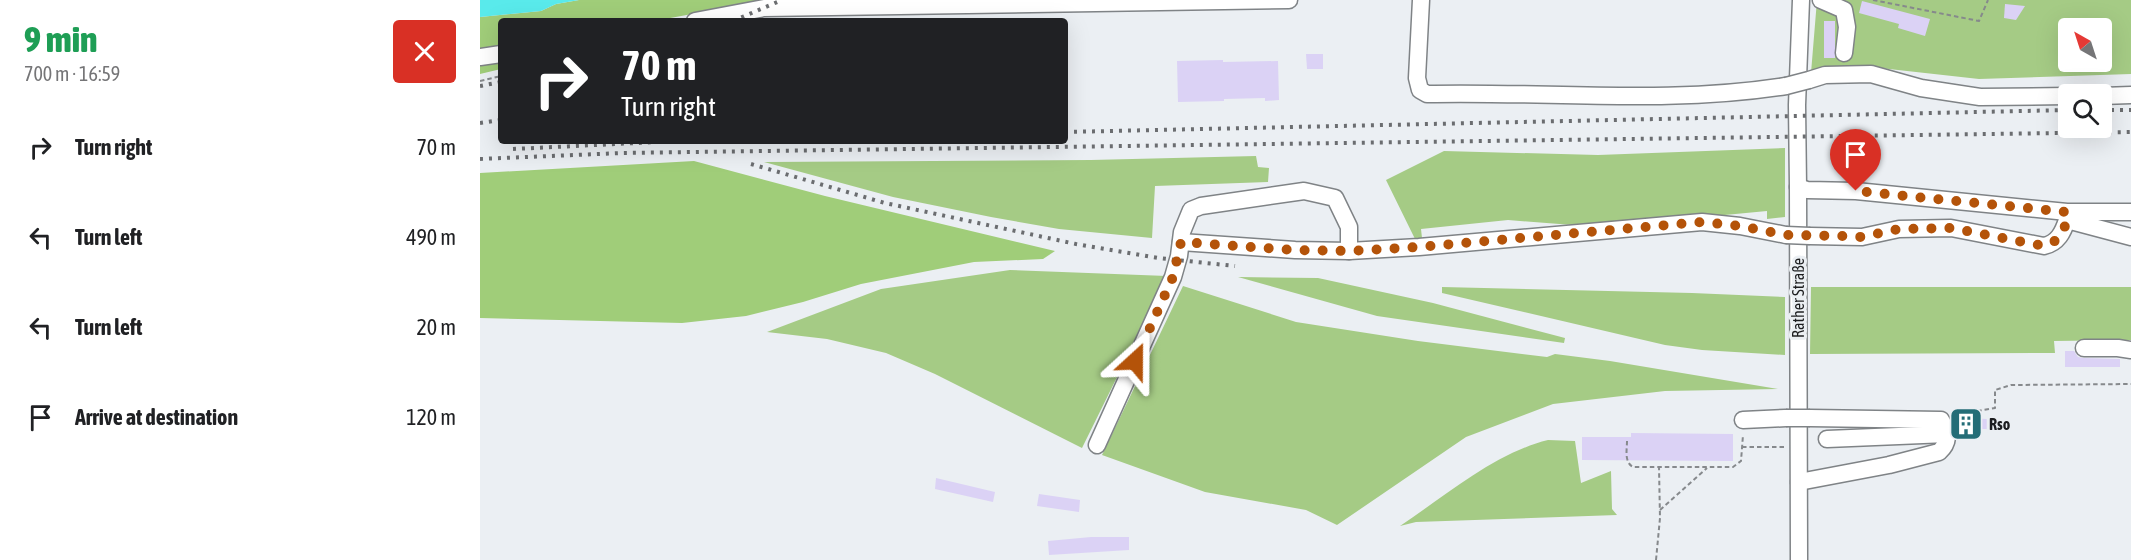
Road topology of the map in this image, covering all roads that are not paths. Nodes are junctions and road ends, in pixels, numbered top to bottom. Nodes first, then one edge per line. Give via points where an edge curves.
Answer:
1 (1248, 0) edge
2 (1289, 0) edge
3 (1421, 0) edge
4 (1801, 0) edge
5 (1821, 0) edge
6 (929, 2) edge
7 (711, 18) edge
8 (1844, 53) dead end
9 (498, 54) edge
10 (480, 57) edge
11 (2131, 95) edge
12 (2058, 96) edge
13 (2112, 96) edge
14 (1798, 187) junction
15 (2131, 212) edge
16 (2067, 216) junction
17 (2131, 237) edge
18 (1181, 242) junction
19 (1349, 251) junction
20 (2084, 348) dead end
21 (2131, 350) edge
22 (1743, 420) road end
23 (1944, 427) junction
24 (1827, 439) dead end
25 (1097, 445) dead end
26 (1799, 482) junction
27 (1798, 560) edge

1 - 2 street
1 - 6 street
3 - 12 street, bridge via 1417,78 1420,90 1427,94 1628,97 1741,93 1825,75 1871,74 1921,88 1980,97
4 - 14 street, Rather Straße
5 - 8 street via 1844,10
6 - 7 street via 764,8
9 - 10 street
11 - 13 street
14 - 16 street
14 - 26 street, Rather Straße
15 - 16 street
16 - 17 street
16 - 19 street, bridge via 2064,230 2054,244 2044,246 1951,228 1899,229 1862,237 1810,236 1702,222
18 - 19 street
18 - 19 street via 1191,210 1304,191 1335,198 1349,227
18 - 25 street via 1173,277
20 - 21 street
22 - 23 street, bridge via 1810,418
23 - 24 street
23 - 26 street via 1945,447 1940,452
26 - 27 street, Rather Straße

